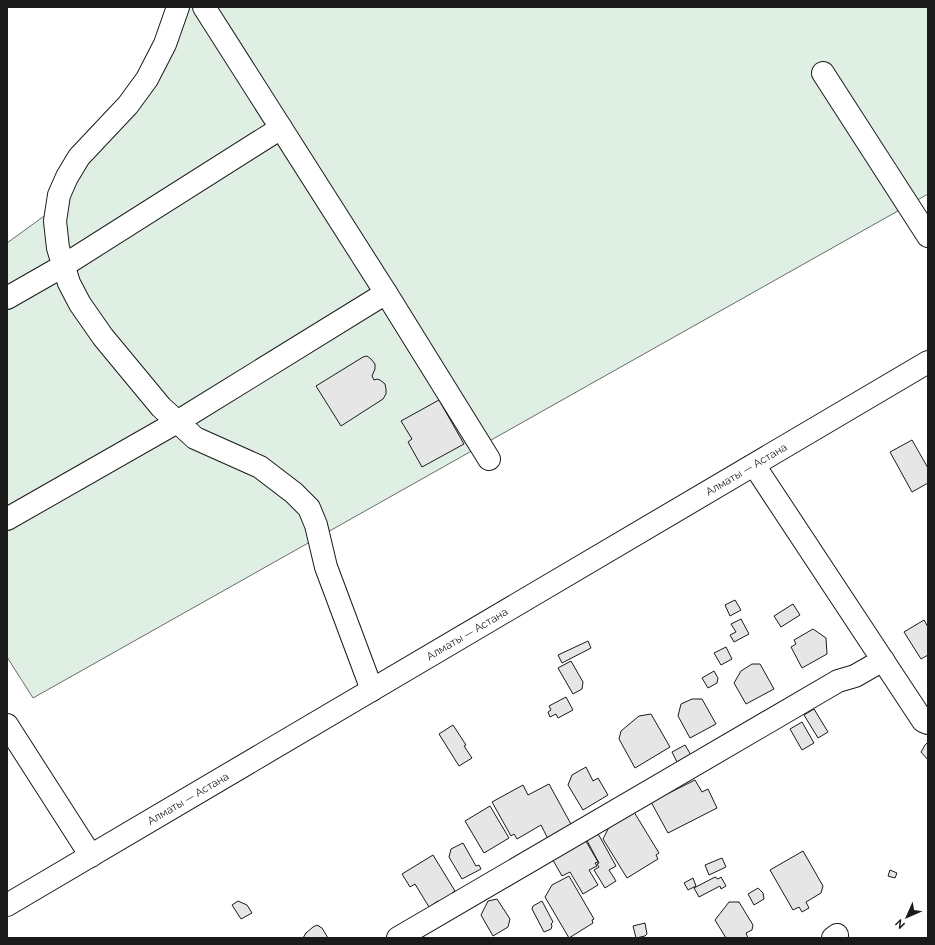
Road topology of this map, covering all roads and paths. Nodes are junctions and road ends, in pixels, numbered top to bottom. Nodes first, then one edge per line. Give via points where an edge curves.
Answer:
1 (178, 7) edge
2 (204, 7) edge
3 (823, 74) dead end
4 (281, 128) junction
5 (928, 236) edge
6 (63, 266) junction
7 (386, 293) junction
8 (7, 298) edge
9 (928, 362) edge
10 (177, 422) junction
11 (489, 459) dead end
12 (754, 465) junction
13 (7, 519) edge
14 (883, 660) junction
15 (372, 690) junction
16 (928, 722) edge
17 (7, 725) edge
18 (91, 856) junction
19 (7, 905) edge
20 (398, 938) edge

1 - 6 main road via 165,44 147,79 128,105 79,157 58,195 55,222
2 - 4 main road
3 - 5 main road
4 - 6 main road
4 - 7 main road
6 - 8 main road
6 - 10 main road via 80,304 103,337 161,408
7 - 10 main road
7 - 11 main road
9 - 12 main road, Алматы — Астана
10 - 13 main road
10 - 15 main road via 195,438 260,467 309,508 326,566
12 - 14 main road
12 - 15 main road, Алматы — Астана
14 - 16 main road via 923,721
14 - 20 main road via 855,676 838,681
15 - 18 main road, Алматы — Астана
17 - 18 main road
18 - 19 main road, Алматы — Астана

